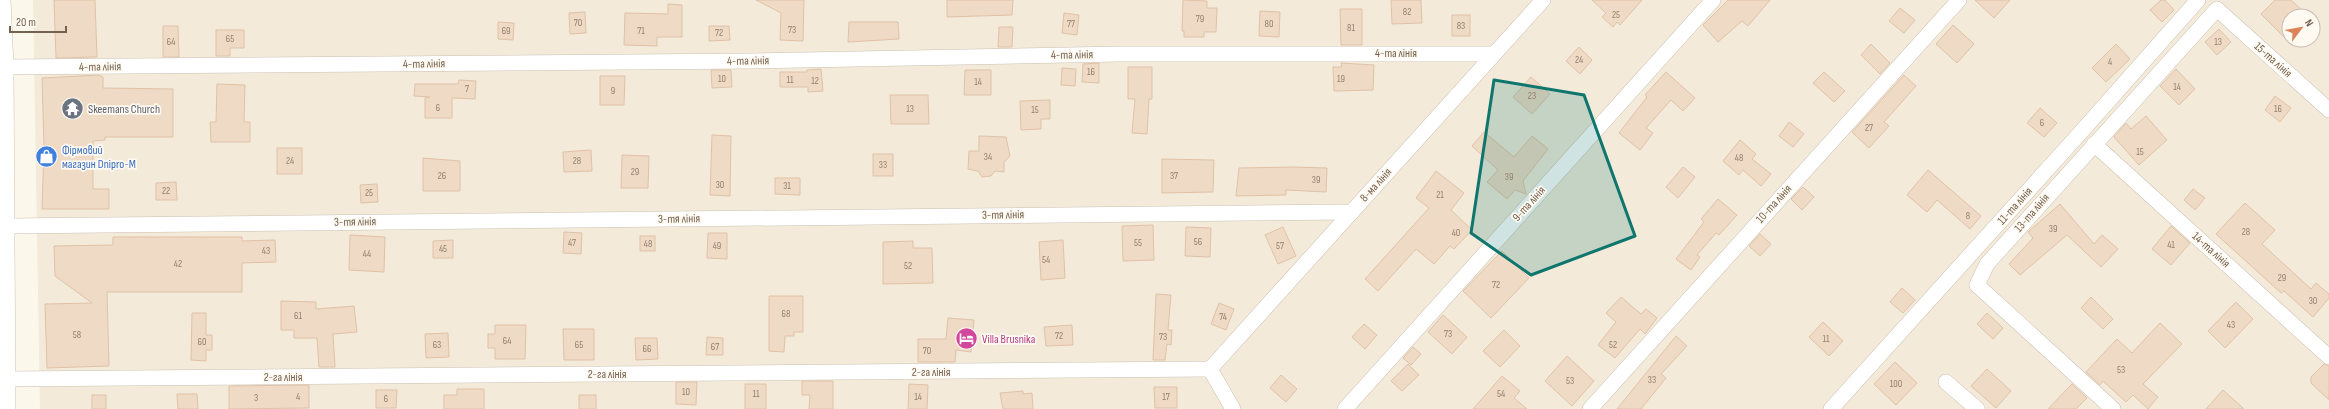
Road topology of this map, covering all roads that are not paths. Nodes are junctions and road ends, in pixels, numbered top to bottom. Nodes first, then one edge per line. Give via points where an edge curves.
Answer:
1 (0, 0) edge
2 (1543, 0) edge
3 (1713, 0) edge
4 (1959, 0) edge
5 (2198, 0) edge
6 (2217, 9) joint
7 (1493, 54) junction
8 (3, 68) junction
9 (2329, 110) edge
10 (2094, 144) junction
11 (1352, 212) junction
12 (5, 226) junction
13 (2329, 357) edge
14 (1210, 369) junction
15 (5, 379) junction
16 (1946, 382) dead end
17 (1971, 407) edge
18 (5, 409) edge
19 (1233, 409) edge
20 (1346, 409) edge
21 (1590, 409) edge
22 (1830, 409) edge
23 (2113, 409) edge

1 - 8 main road
2 - 7 street, 8-ма лінія
3 - 20 street, 9-та лінія
4 - 21 street, 10-та лінія
5 - 22 street, 11-та лінія
6 - 9 street, 15-та лінія
6 - 10 street, 13-та лінія
7 - 8 street, 4-та лінія via 1120,54 735,62
7 - 11 street, 8-ма лінія
8 - 12 main road
10 - 13 street, 14-та лінія
10 - 23 street, 13-та лінія via 1987,264 1977,285
11 - 12 street, 3-тя лінія
11 - 14 street, 8-ма лінія
12 - 15 main road
14 - 15 street, 2-га лінія
14 - 19 street
15 - 18 main road
16 - 17 street

